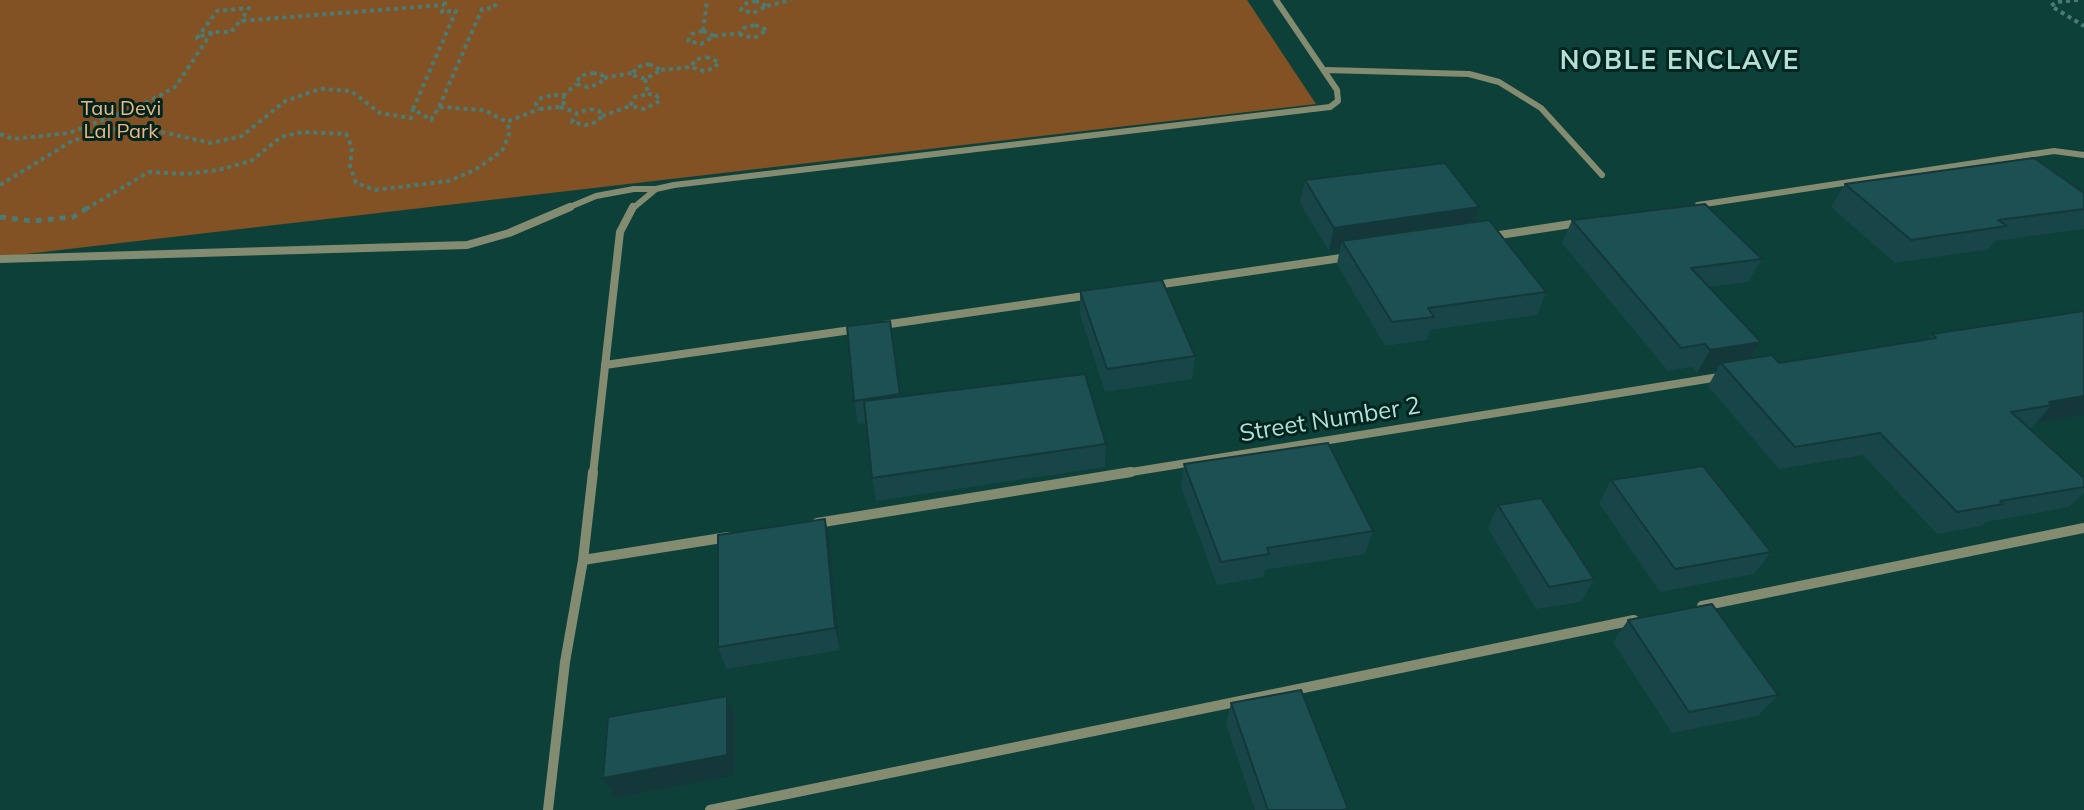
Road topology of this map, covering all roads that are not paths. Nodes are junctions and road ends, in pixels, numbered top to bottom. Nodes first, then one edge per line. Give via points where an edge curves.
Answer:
1 (1276, 0) edge
2 (1327, 70) junction
3 (2084, 155) edge
4 (1602, 175) dead end
5 (656, 189) junction
6 (1687, 207) edge
7 (1595, 221) edge
8 (1486, 237) edge
9 (1362, 255) edge
10 (0, 259) edge
11 (1144, 287) edge
12 (1097, 294) edge
13 (877, 326) edge
14 (862, 328) edge
15 (605, 365) junction
16 (1722, 377) edge
17 (811, 524) edge
18 (2084, 528) edge
19 (732, 536) edge
20 (583, 560) junction
21 (1694, 608) edge
22 (1647, 618) edge
23 (548, 810) edge
24 (710, 810) edge

1 - 2 street
2 - 4 street via 1469,74 1499,82 1541,108
2 - 5 street via 1338,101 1312,111
3 - 6 street via 2054,151
5 - 10 street via 596,196 488,241 454,247
5 - 15 street via 635,204 620,232
7 - 8 street
9 - 11 street
12 - 13 street
14 - 15 street
15 - 20 street
16 - 17 street, Street Number 2
18 - 21 street
19 - 20 street
20 - 23 street
22 - 24 street

